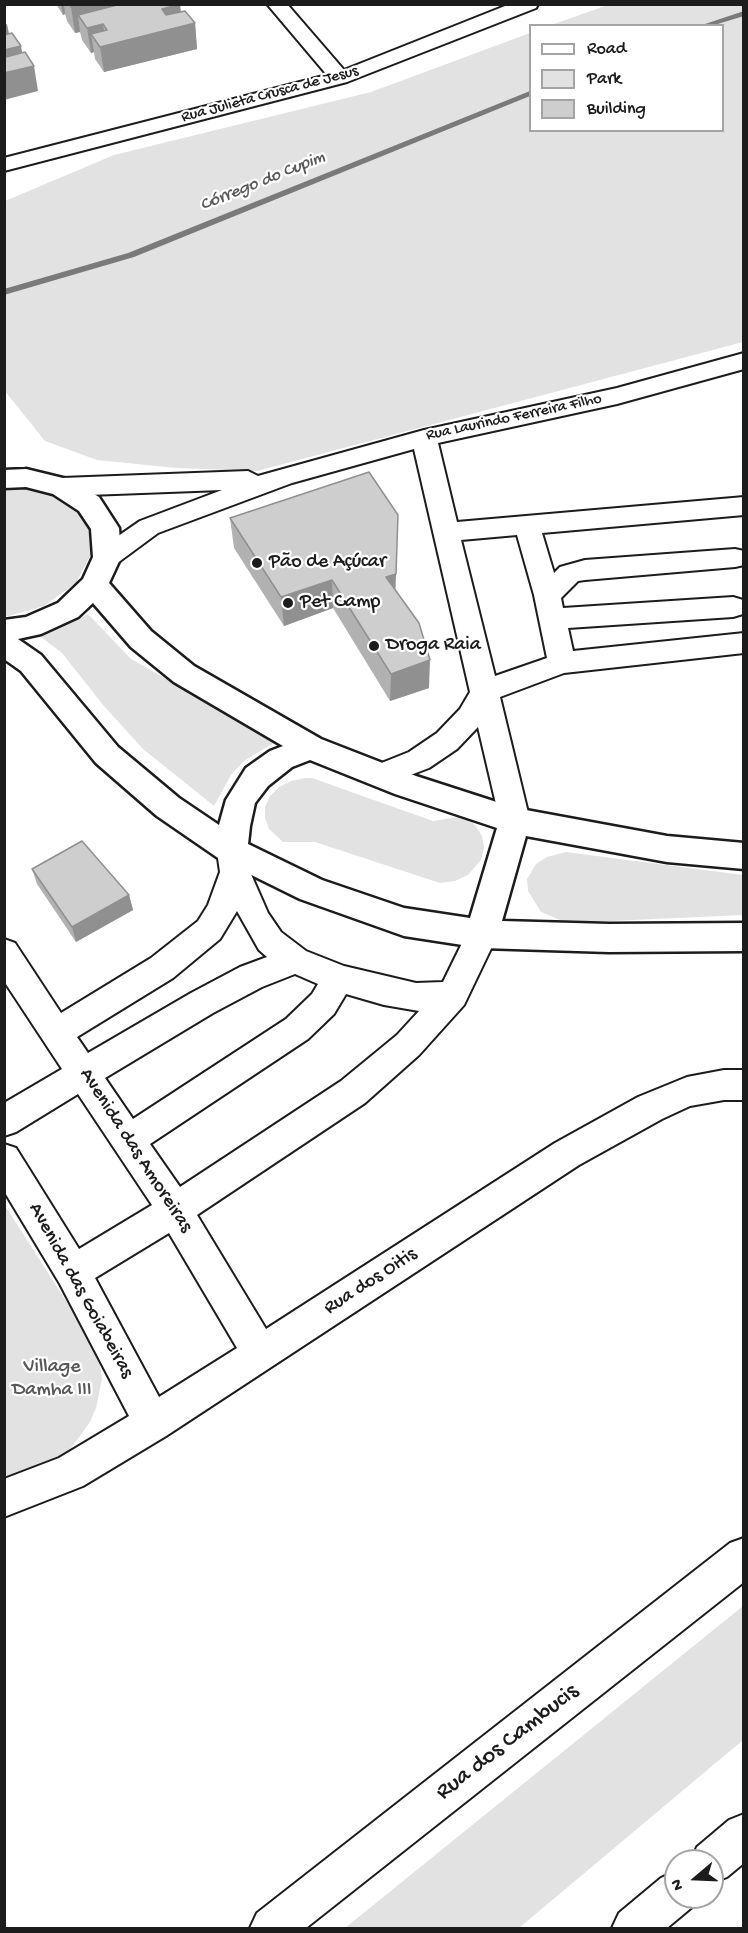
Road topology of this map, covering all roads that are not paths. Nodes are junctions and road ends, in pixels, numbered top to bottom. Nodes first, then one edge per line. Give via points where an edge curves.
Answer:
1 (276, 4) edge
2 (529, 4) edge
3 (340, 78) junction
4 (4, 165) edge
5 (744, 361) edge
6 (424, 438) junction
7 (4, 457) edge
8 (284, 476) junction
9 (15, 479) edge
10 (62, 487) junction
11 (744, 506) edge
12 (527, 525) junction
13 (448, 532) junction
14 (739, 552) edge
15 (107, 557) junction
16 (94, 585) junction
17 (549, 607) junction
18 (738, 618) edge
19 (4, 631) edge
20 (744, 643) edge
21 (4, 644) edge
22 (562, 663) junction
23 (485, 691) junction
24 (310, 747) junction
25 (384, 774) junction
26 (515, 821) junction
27 (744, 856) edge
28 (234, 861) junction
29 (482, 934) junction
30 (744, 937) edge
31 (4, 952) edge
32 (295, 960) junction
33 (339, 978) junction
34 (453, 995) junction
35 (57, 1032) junction
36 (85, 1075) junction
37 (744, 1085) edge
38 (4, 1121) edge
39 (128, 1140) junction
40 (4, 1159) edge
41 (175, 1209) junction
42 (73, 1272) junction
43 (260, 1353) junction
44 (153, 1423) junction
45 (4, 1498) edge
46 (744, 1557) edge
47 (744, 1834) edge
48 (724, 1852) edge
49 (664, 1903) edge
50 (272, 1929) edge
51 (634, 1929) edge

1 - 3 street
2 - 3 street, Rua Julieta Crusca de Jesus
3 - 4 street, Rua Julieta Crusca de Jesus
5 - 6 street, Rua Laurindo Ferreira Filho via 617,396
6 - 8 street, Rua Laurindo Ferreira Filho
6 - 13 street
7 - 9 street
8 - 10 street, Rua Laurindo Ferreira Filho via 224,482
8 - 15 street, Rua Laurindo Ferreira Filho via 149,527
9 - 10 street
10 - 15 street via 89,504 100,520 105,528
11 - 12 street
12 - 13 street
12 - 17 street
13 - 23 street
14 - 17 street via 569,574
14 - 18 street
15 - 16 street
16 - 19 street via 68,610 31,627
16 - 24 street via 141,639 184,674
17 - 18 street
17 - 22 street
20 - 22 street
21 - 28 street via 31,663 107,755
22 - 23 street
23 - 25 street via 470,717 447,741 419,760
23 - 26 street
24 - 25 street
24 - 28 street via 281,759 257,777 241,800 234,826
25 - 26 street
26 - 27 street via 668,849
26 - 29 street
28 - 29 street via 404,922
28 - 32 street via 261,927 270,941
28 - 35 street via 222,910 209,930 162,968
29 - 30 street
29 - 34 street
31 - 35 street, Avenida das Amoreiras
32 - 33 street
32 - 36 street via 251,977 202,1003
33 - 34 street via 416,997
33 - 39 street via 323,1005 297,1029
34 - 41 street via 408,1045 353,1092
35 - 36 street, Avenida das Amoreiras
36 - 38 street
36 - 39 street, Avenida das Amoreiras
37 - 43 street, Rua dos Oitis via 724,1084 687,1092 650,1108 567,1154
39 - 41 street, Avenida das Amoreiras
40 - 42 street, Avenida das Goiabeiras
41 - 42 street
41 - 43 street, Avenida das Amoreiras
42 - 44 street, Avenida das Goiabeiras
43 - 44 street, Rua dos Oitis
44 - 45 street, Rua dos Oitis via 70,1473
46 - 50 street, Rua dos Cambucis
47 - 48 street
49 - 51 street

